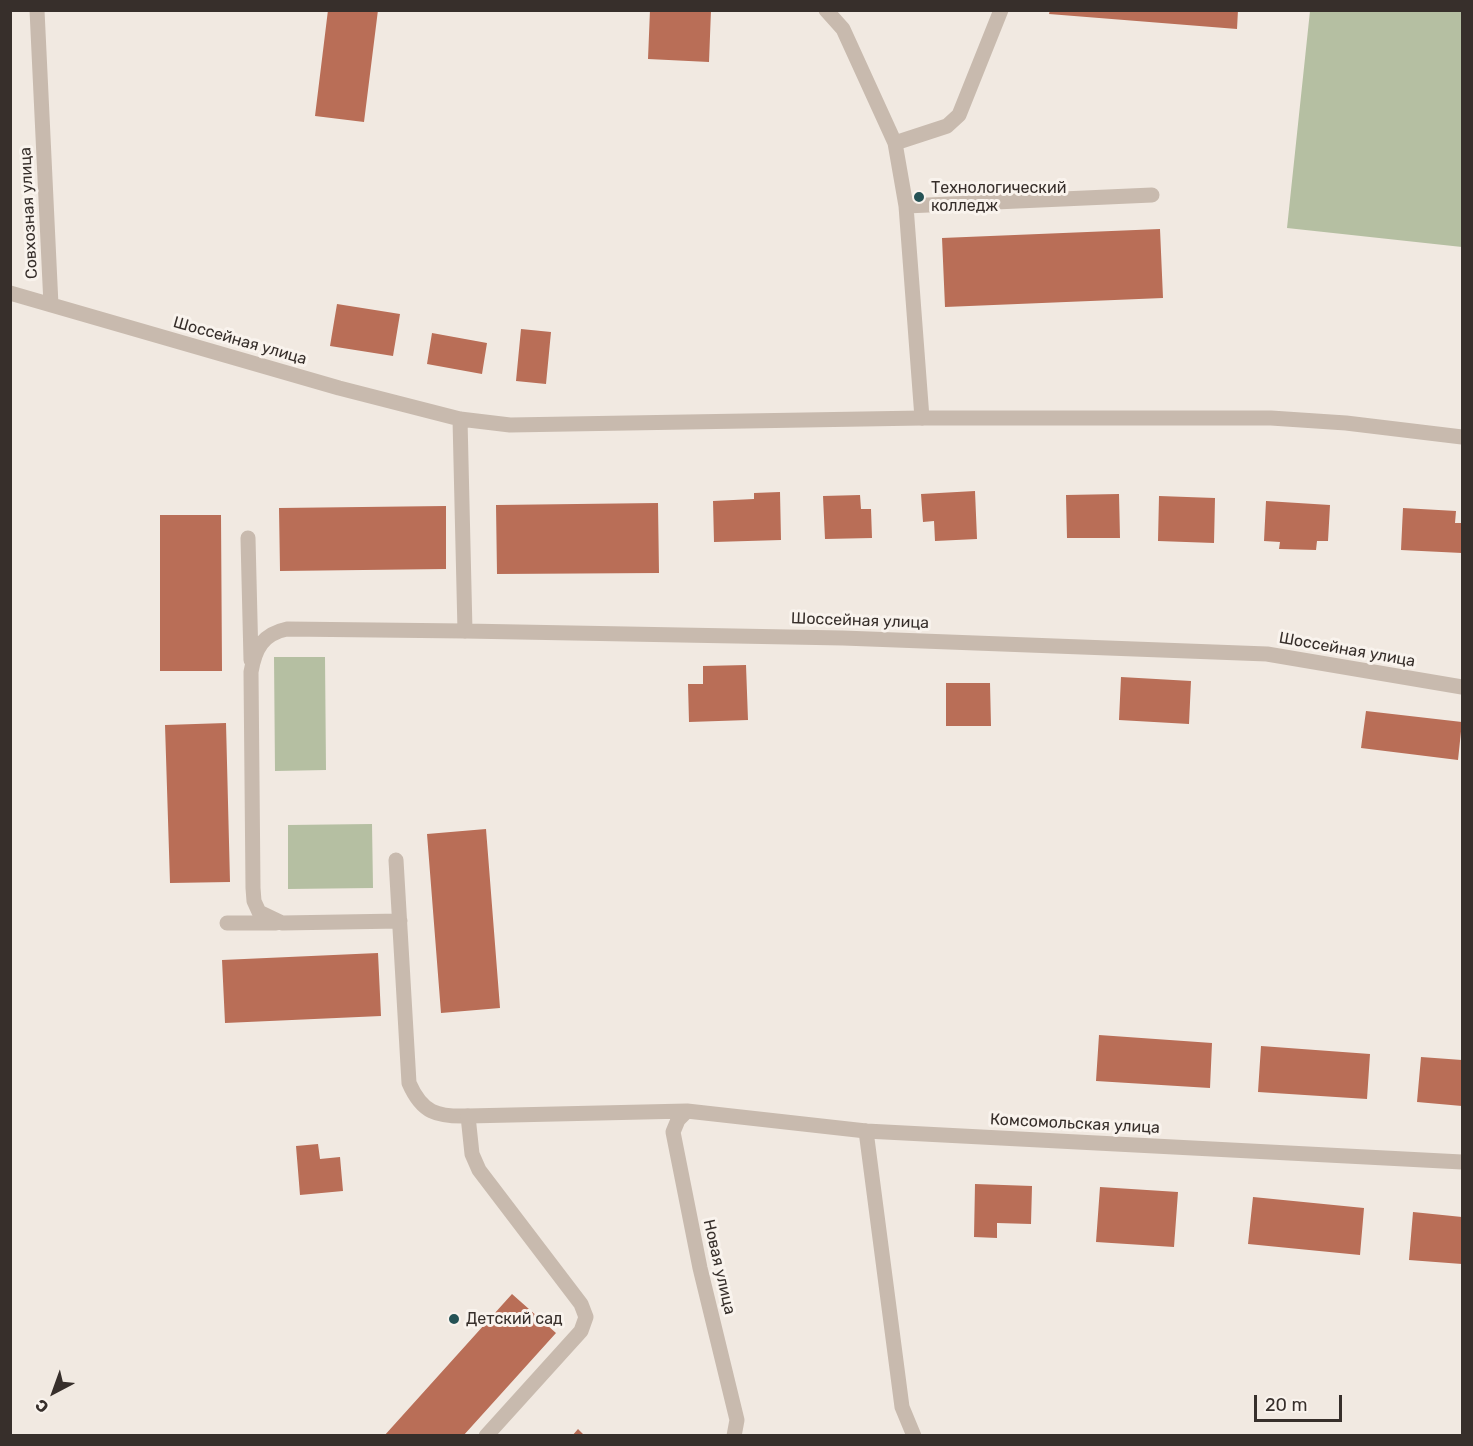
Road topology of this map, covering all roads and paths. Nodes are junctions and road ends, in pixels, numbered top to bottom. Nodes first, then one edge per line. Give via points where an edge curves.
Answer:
1 (37, 10) edge
2 (826, 10) edge
3 (1001, 10) edge
4 (895, 143) junction
5 (1152, 195) dead end
6 (906, 206) junction
7 (10, 293) edge
8 (51, 306) junction
9 (922, 418) junction
10 (460, 419) junction
11 (1462, 437) edge
12 (248, 538) dead end
13 (465, 631) junction
14 (251, 672) junction
15 (1462, 687) edge
16 (396, 860) dead end
17 (400, 921) junction
18 (282, 922) junction
19 (227, 923) dead end
20 (687, 1111) junction
21 (468, 1116) junction
22 (866, 1131) junction
23 (1462, 1162) edge
24 (486, 1436) edge
25 (734, 1436) edge
26 (914, 1436) edge

1 - 8 street, Совхозная улица
2 - 4 street via 843,29
3 - 4 street via 959,116 947,126
4 - 6 street
5 - 6 street
6 - 9 street
7 - 8 street, Шоссейная улица
8 - 10 street, Шоссейная улица
9 - 10 street, Шоссейная улица via 510,425
9 - 11 street, Шоссейная улица via 1270,418
10 - 13 street
12 - 14 street
13 - 14 street, Шоссейная улица via 287,628 261,641
13 - 15 street, Шоссейная улица via 843,638 1268,654
14 - 18 street via 255,901 259,912
16 - 17 street, Комсомольская улица
17 - 18 street
17 - 21 street, Комсомольская улица via 409,1083 415,1098 426,1109 450,1117
18 - 19 street
20 - 21 street, Комсомольская улица
20 - 22 street, Комсомольская улица
20 - 25 street, Новая улица via 673,1132 700,1268 737,1420
21 - 24 street via 472,1154 479,1170 581,1304 586,1317 581,1330
22 - 23 street, Комсомольская улица
22 - 26 street via 902,1407

